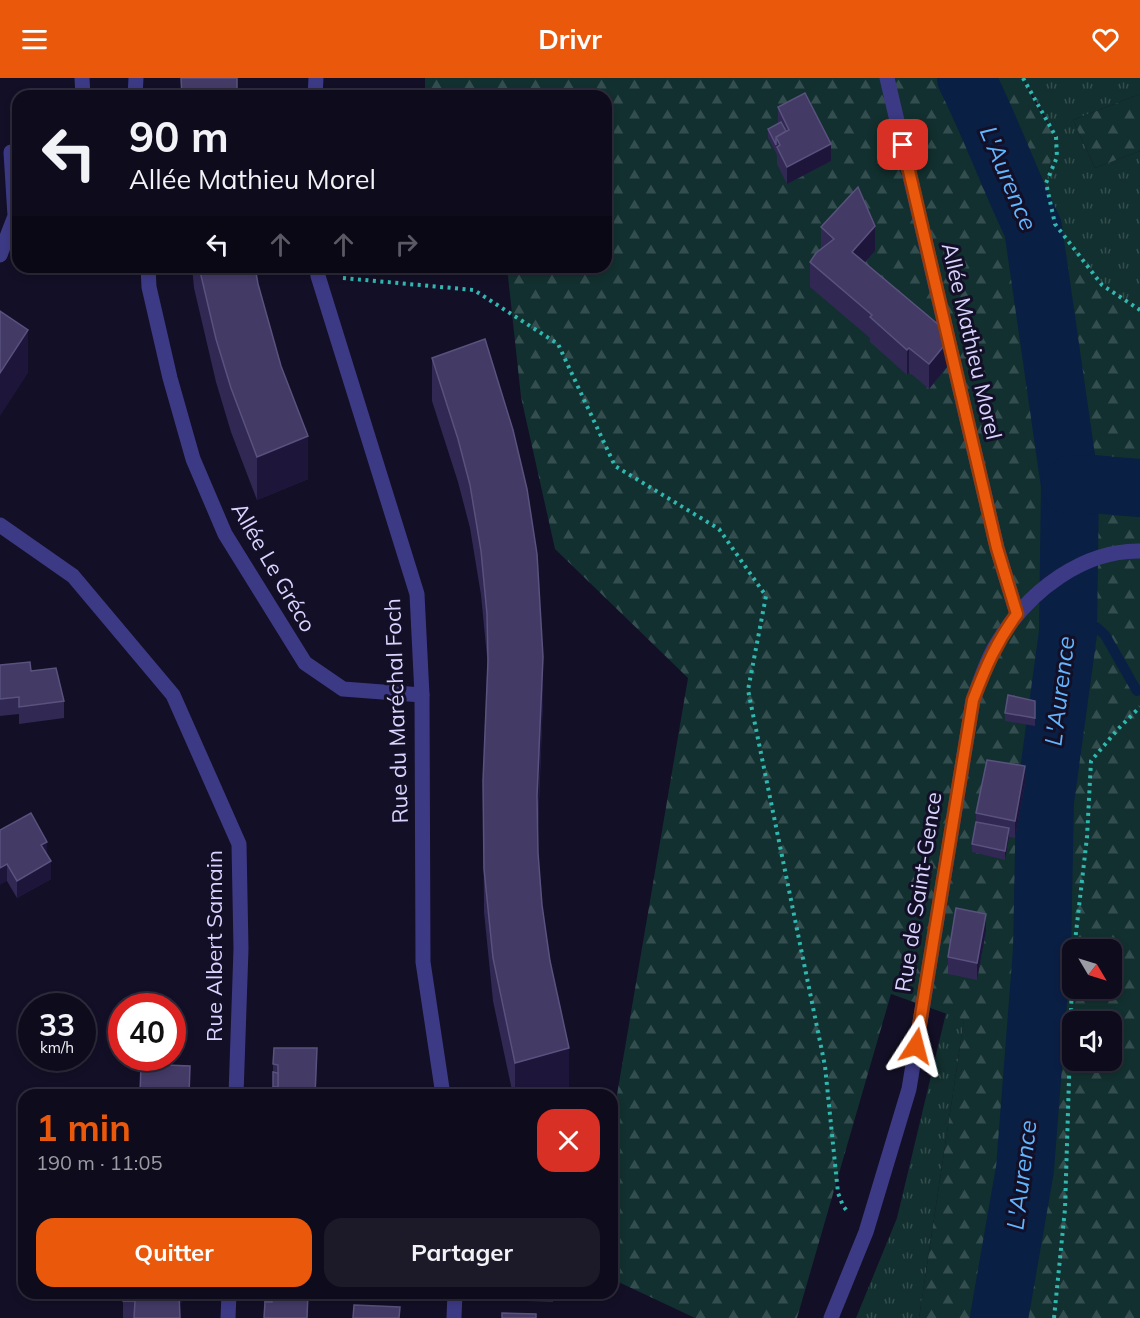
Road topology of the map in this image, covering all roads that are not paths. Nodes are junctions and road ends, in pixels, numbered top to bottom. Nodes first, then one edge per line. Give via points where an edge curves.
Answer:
1 (887, 78) edge
2 (11, 152) dead end
3 (12, 168) edge
4 (12, 224) edge
5 (0, 255) edge
6 (148, 273) edge
7 (319, 273) edge
8 (0, 525) edge
9 (1140, 551) edge
10 (1017, 614) junction
11 (422, 695) junction
12 (236, 1089) edge
13 (442, 1089) edge
14 (229, 1299) edge
15 (456, 1299) edge
16 (228, 1318) edge
17 (454, 1318) edge
18 (831, 1318) edge

1 - 10 street, Allée Mathieu Morel via 997,548
2 - 3 street
4 - 5 street
6 - 11 street, Allée Le Gréco via 167,367 193,459 225,534 305,663 343,689
7 - 11 street, Rue du Maréchal Foch via 417,594
8 - 12 street, Rue Albert Samain via 74,576 173,695 239,843 241,949
9 - 10 street, Rue de Saint-Gence via 1098,558 1072,569 1044,588
10 - 18 street, Rue de Saint-Gence via 989,658 973,700 909,1089 866,1232
11 - 13 street, Rue du Maréchal Foch via 423,962
14 - 16 street
15 - 17 street

